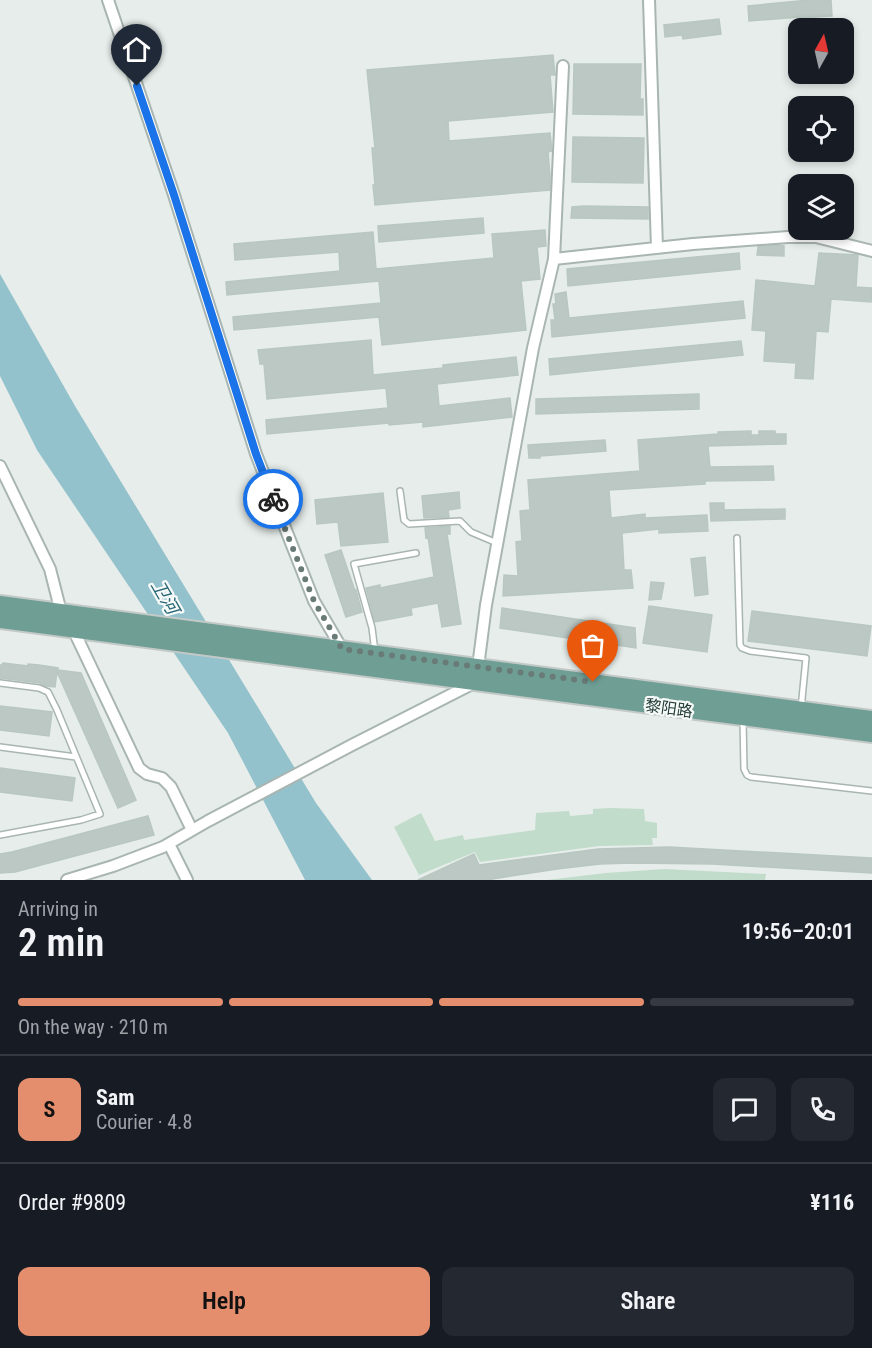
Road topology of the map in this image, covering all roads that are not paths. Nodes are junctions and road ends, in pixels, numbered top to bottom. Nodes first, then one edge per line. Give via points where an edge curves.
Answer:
1 (108, 0) edge
2 (649, 0) edge
3 (563, 66) dead end
4 (657, 248) junction
5 (872, 251) edge
6 (554, 259) junction
7 (0, 466) edge
8 (400, 490) dead end
9 (737, 538) dead end
10 (497, 543) junction
11 (416, 553) dead end
12 (0, 604) edge
13 (61, 612) junction
14 (0, 620) edge
15 (79, 625) junction
16 (342, 649) junction
17 (375, 654) junction
18 (323, 655) junction
19 (477, 675) junction
20 (0, 683) edge
21 (801, 710) junction
22 (743, 717) junction
23 (872, 719) edge
24 (872, 734) edge
25 (0, 747) edge
26 (76, 757) junction
27 (872, 791) edge
28 (192, 830) junction
29 (0, 835) edge
30 (169, 844) junction
31 (67, 880) edge
32 (188, 880) edge

1 - 16 street via 256,454 314,601
2 - 4 street
3 - 6 street
4 - 5 street via 816,237
4 - 6 street
6 - 10 street via 533,348
7 - 13 street via 50,569
8 - 10 lane via 404,520 409,524 460,521 471,532
9 - 21 lane via 740,645 750,651 806,658
10 - 19 street
11 - 17 lane via 354,564
12 - 13 main road
13 - 15 main road
14 - 15 main road
15 - 18 main road
15 - 28 street via 139,768 162,778 171,787
16 - 17 main road, 黎阳路
16 - 18 main road, 黎阳路
17 - 19 main road, 黎阳路
18 - 19 main road, 黎阳路
19 - 21 main road, 黎阳路
19 - 22 main road, 黎阳路
19 - 28 street
20 - 26 lane via 48,692
21 - 23 main road, 黎阳路
22 - 24 main road, 黎阳路
22 - 27 lane via 747,775
25 - 26 lane
26 - 29 lane via 100,814
28 - 30 street
30 - 31 street
30 - 32 street

